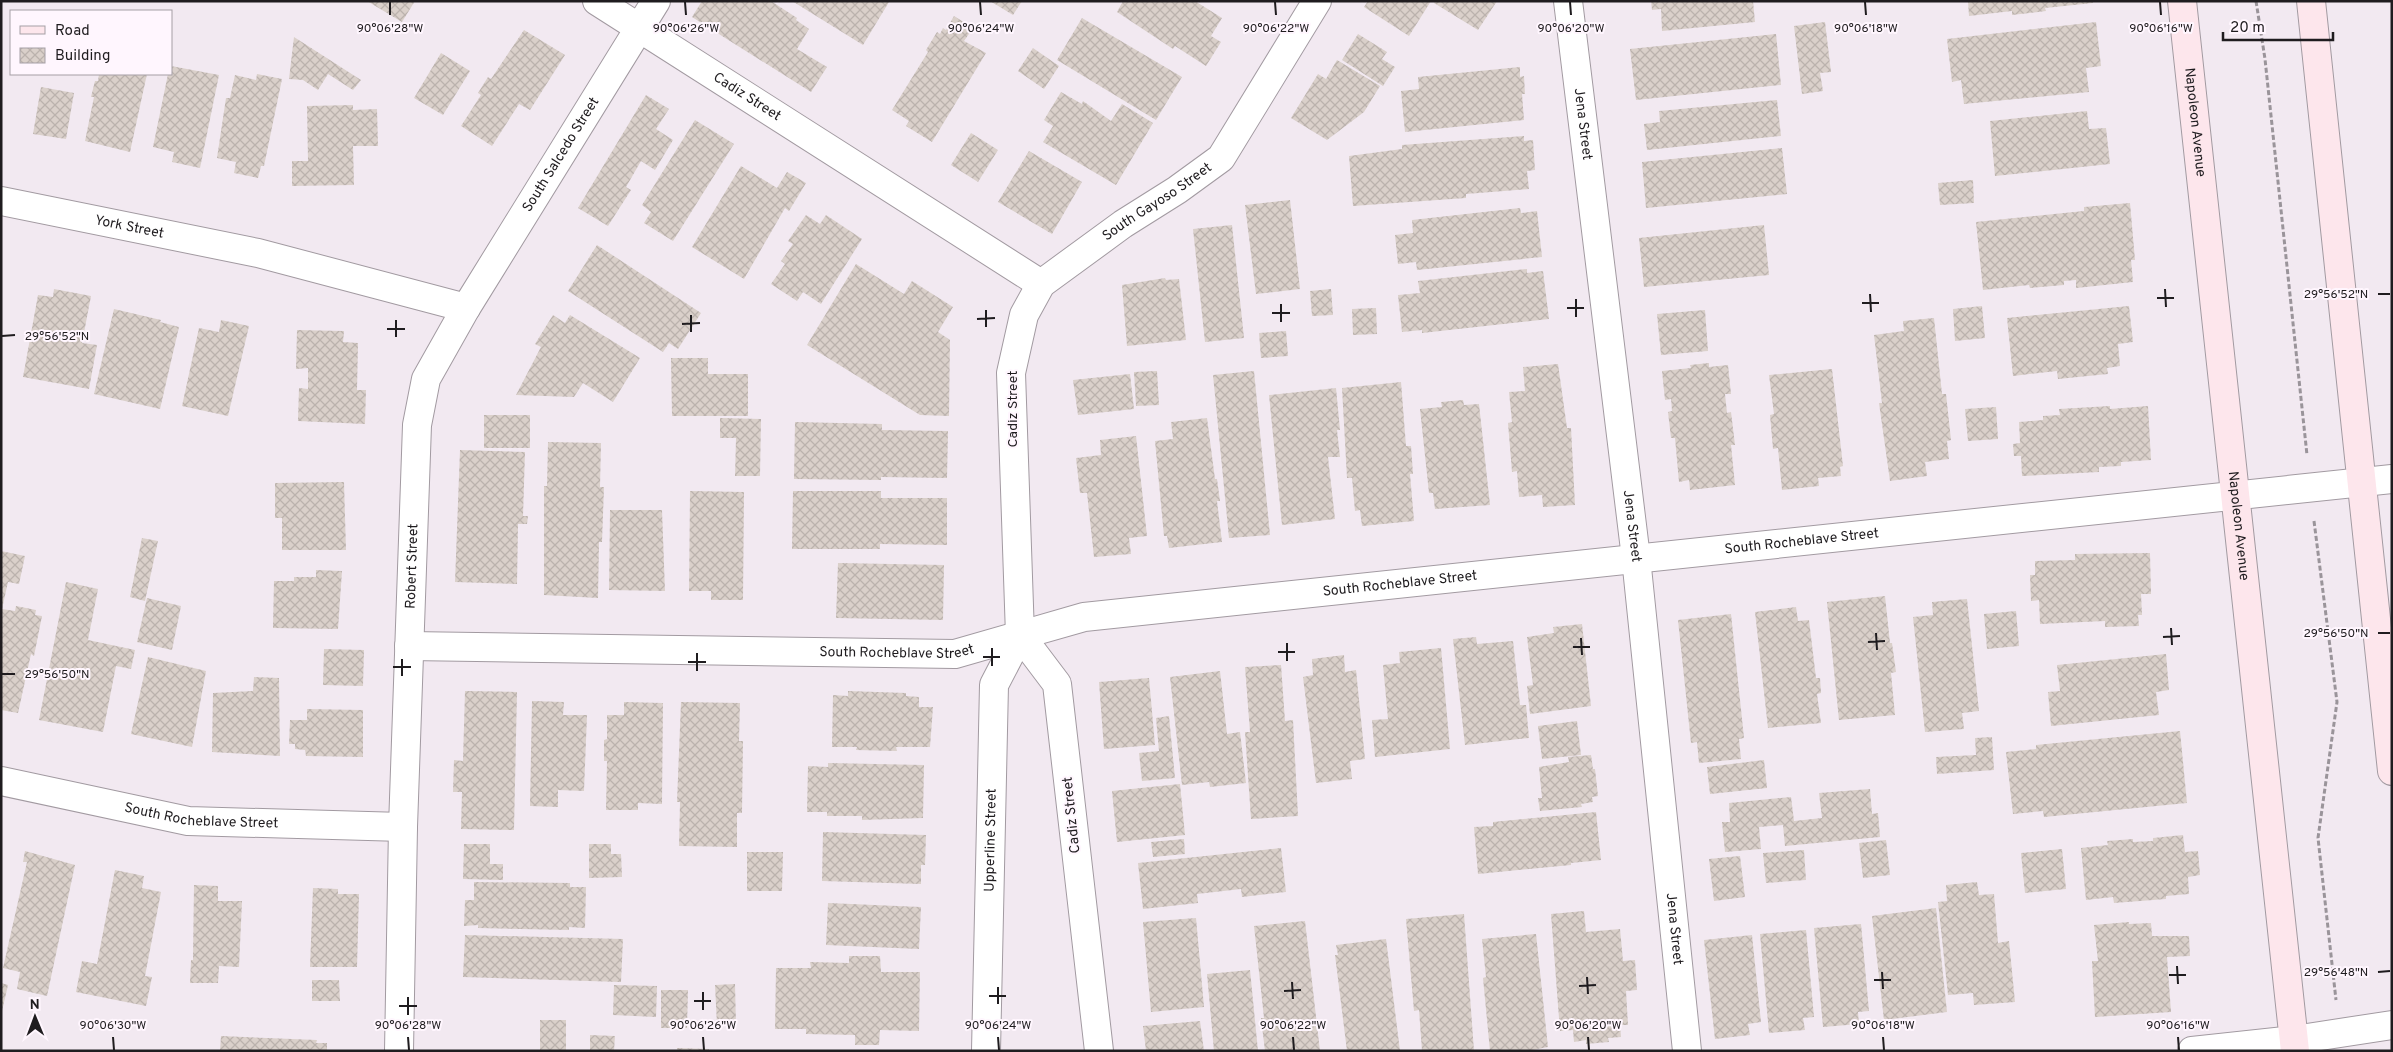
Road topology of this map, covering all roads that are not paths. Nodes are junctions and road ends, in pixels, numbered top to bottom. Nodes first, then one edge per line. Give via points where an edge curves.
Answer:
1 (597, 1) edge
2 (656, 1) edge
3 (1317, 1) edge
4 (1568, 1) edge
5 (2182, 1) edge
6 (2311, 1) edge
7 (640, 27) junction
8 (1, 201) edge
9 (1041, 284) junction
10 (466, 308) junction
11 (2392, 479) edge
12 (2362, 483) junction
13 (2236, 496) junction
14 (1636, 558) junction
15 (1020, 635) junction
16 (409, 646) junction
17 (2392, 771) edge
18 (1, 782) edge
19 (404, 827) junction
20 (2392, 1025) edge
21 (2295, 1045) edge
22 (399, 1051) edge
23 (986, 1051) edge
24 (1099, 1051) edge
25 (1687, 1051) edge
26 (2192, 1051) edge

1 - 7 street, Cadiz Street
2 - 7 street, South Salcedo Street
3 - 9 street, South Gayoso Street via 1221,158
4 - 14 street, Jena Street
5 - 13 main road, Napoleon Avenue
6 - 12 main road
7 - 9 street, Cadiz Street
7 - 10 street, South Salcedo Street
8 - 10 street, York Street via 258,253
9 - 15 street, Cadiz Street via 1024,315 1010,373
10 - 16 street, Robert Street via 426,379 420,404
11 - 12 street, South Rocheblave Street
12 - 13 street, South Rocheblave Street
12 - 17 main road
13 - 14 street, South Rocheblave Street
13 - 21 main road, Napoleon Avenue
14 - 15 street, South Rocheblave Street via 1084,616
14 - 25 street, Jena Street
15 - 16 street, South Rocheblave Street via 955,654
15 - 23 street, Upperline Street via 994,685
15 - 24 street, Cadiz Street via 1057,684
16 - 19 street, Robert Street
18 - 19 street, South Rocheblave Street via 188,821
19 - 22 street, Robert Street
20 - 21 street
21 - 26 street

